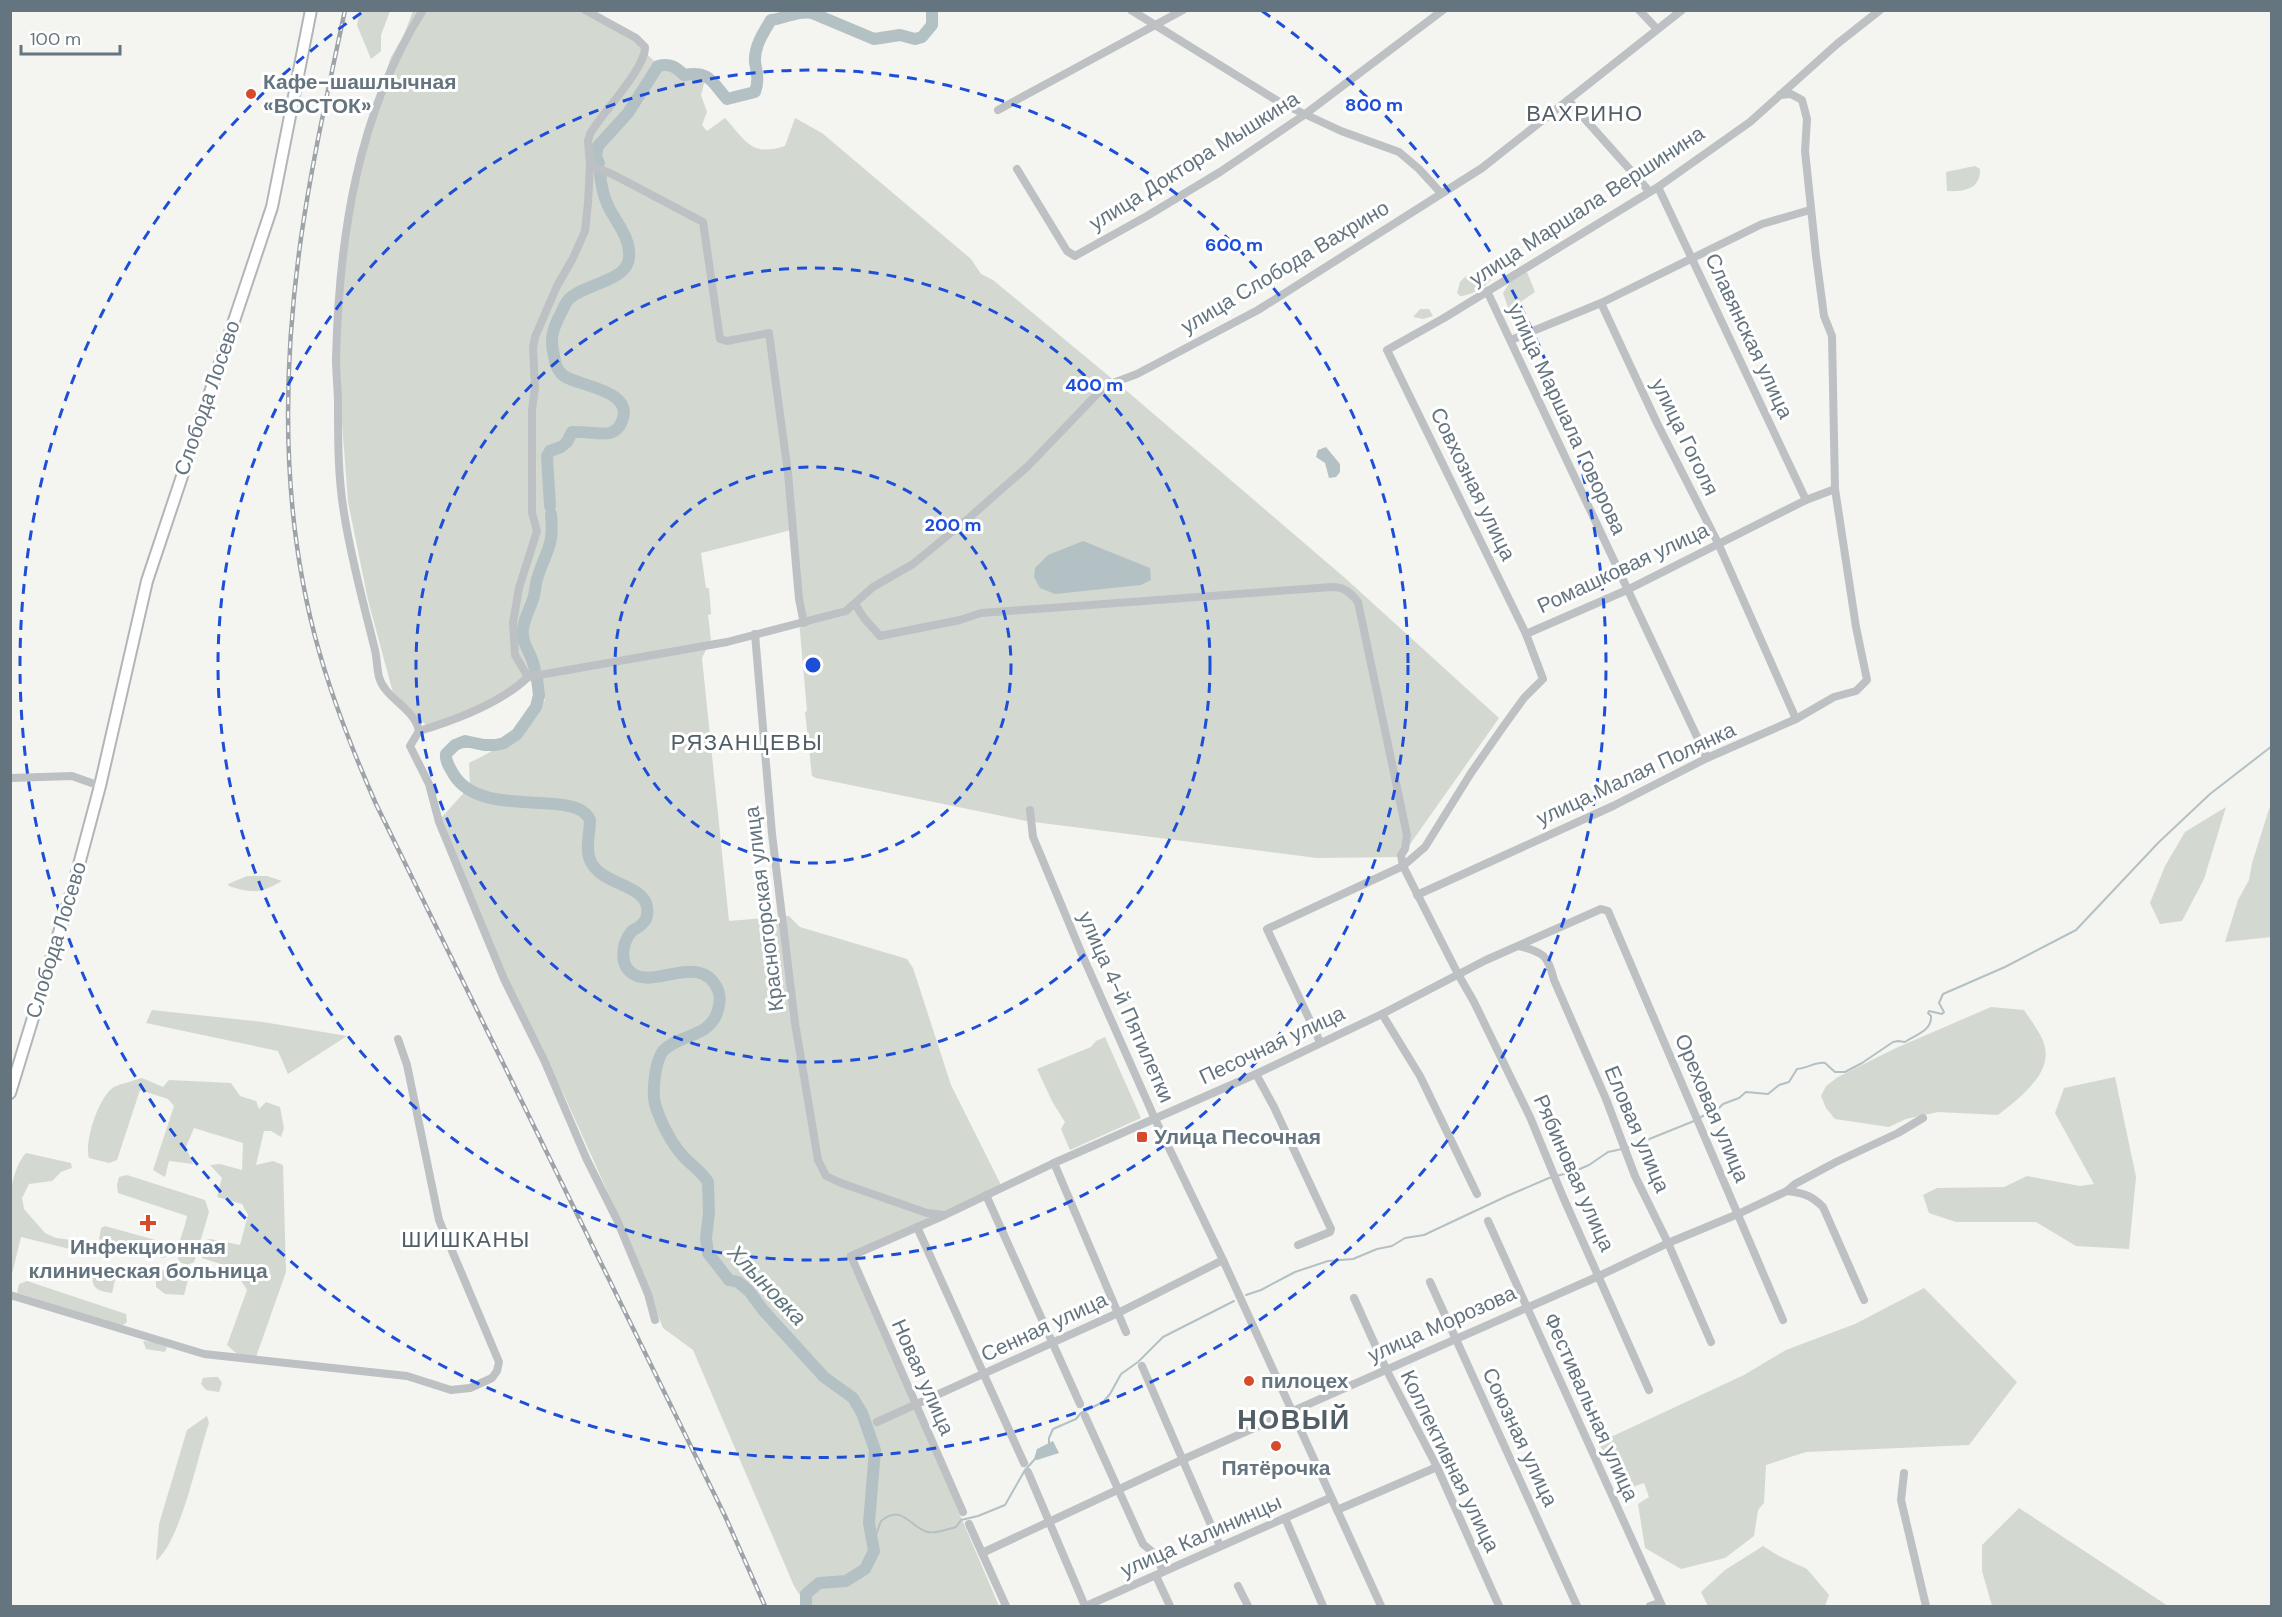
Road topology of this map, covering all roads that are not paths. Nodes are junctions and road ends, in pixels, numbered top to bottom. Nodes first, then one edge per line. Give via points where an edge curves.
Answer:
1 (311, 10) edge
2 (423, 10) edge
3 (585, 10) edge
4 (1131, 10) edge
5 (1183, 10) edge
6 (1443, 10) edge
7 (1639, 10) edge
8 (1682, 10) edge
9 (1880, 10) edge
10 (1155, 26) junction
11 (1657, 29) junction
12 (1780, 96) junction
13 (1568, 100) junction
14 (998, 110) dead end
15 (1304, 115) junction
16 (590, 165) junction
17 (1017, 169) dead end
18 (1658, 187) junction
19 (1649, 191) junction
20 (1440, 192) junction
21 (1810, 210) junction
22 (1693, 257) junction
23 (1487, 291) junction
24 (1601, 303) junction
25 (1511, 340) junction
26 (1387, 350) joint
27 (1835, 489) junction
28 (1806, 500) junction
29 (1718, 543) junction
30 (1628, 590) junction
31 (855, 604) junction
32 (804, 623) junction
33 (756, 634) junction
34 (1526, 634) junction
35 (536, 675) junction
36 (1796, 718) junction
37 (419, 731) junction
38 (1707, 758) junction
39 (10, 778) edge
40 (100, 786) junction
41 (1030, 810) dead end
42 (1403, 866) junction
43 (1417, 895) junction
44 (1608, 911) joint
45 (1518, 946) junction
46 (1458, 975) junction
47 (1382, 1014) junction
48 (398, 1039) dead end
49 (1320, 1042) junction
50 (1256, 1074) junction
51 (10, 1093) edge
52 (1923, 1118) dead end
53 (1155, 1119) junction
54 (1054, 1163) junction
55 (1787, 1191) junction
56 (1477, 1194) dead end
57 (986, 1195) junction
58 (1738, 1214) junction
59 (945, 1215) junction
60 (1488, 1221) dead end
61 (917, 1227) junction
62 (1668, 1243) junction
63 (1298, 1245) dead end
64 (851, 1256) joint
65 (1223, 1260) junction
66 (1599, 1275) junction
67 (1430, 1282) dead end
68 (10, 1295) edge
69 (1354, 1298) dead end
70 (1864, 1300) dead end
71 (1526, 1307) junction
72 (1118, 1313) junction
73 (655, 1320) dead end
74 (1783, 1320) dead end
75 (1126, 1332) dead end
76 (1455, 1338) junction
77 (1052, 1342) junction
78 (1712, 1342) dead end
79 (1142, 1366) dead end
80 (1386, 1369) junction
81 (983, 1375) junction
82 (1649, 1390) dead end
83 (1080, 1404) dead end
84 (915, 1406) junction
85 (1292, 1412) junction
86 (1085, 1416) dead end
87 (877, 1422) dead end
88 (1184, 1459) junction
89 (1024, 1463) dead end
90 (1437, 1467) junction
91 (1028, 1472) dead end
92 (1904, 1473) dead end
93 (1118, 1489) junction
94 (1330, 1498) junction
95 (1336, 1510) junction
96 (963, 1512) dead end
97 (1285, 1518) junction
98 (1049, 1520) junction
99 (969, 1524) dead end
100 (1220, 1546) junction
101 (982, 1553) junction
102 (1160, 1574) junction
103 (1238, 1586) dead end
104 (1661, 1605) edge
105 (1006, 1606) edge
106 (1086, 1606) edge
107 (1170, 1606) edge
108 (1248, 1606) edge
109 (1323, 1606) edge
110 (1381, 1606) edge
111 (1499, 1606) edge
112 (1577, 1606) edge
113 (1650, 1606) edge
114 (1926, 1606) edge

1 - 40 main road, Слобода Лосево via 272,207 147,581
2 - 37 street via 392,65 362,147 343,249 336,360 343,511 379,678 416,721
3 - 16 street via 645,47 632,75 590,134
4 - 10 street
5 - 10 street
6 - 15 street, улица Доктора Мышкина
7 - 11 street
8 - 11 street, улица Слобода Вахрино
9 - 12 street, улица Маршала Вершинина
10 - 14 street
10 - 15 street
11 - 13 street, улица Слобода Вахрино
12 - 18 street, улица Маршала Вершинина
12 - 21 street via 1791,94 1802,100 1807,119 1805,151
13 - 19 street
13 - 20 street, улица Слобода Вахрино via 1482,168
15 - 17 street, улица Доктора Мышкина via 1220,172 1076,256 1067,251
15 - 20 street via 1398,152
16 - 32 street via 703,222 720,339 769,333
16 - 35 street via 585,231 557,286 533,348 532,513 537,531 519,588 513,623 515,654
18 - 19 street, улица Маршала Вершинина
18 - 22 street, Славянская улица
19 - 23 street, улица Маршала Вершинина
20 - 31 street, улица Слобода Вахрино via 1258,310 1100,391 993,497 913,564
21 - 22 street via 1762,224
21 - 27 street via 1824,316 1832,336
22 - 24 street
22 - 28 street, Славянская улица
23 - 25 street, улица Маршала Говорова
23 - 26 street, улица Маршала Вершинина
24 - 25 street
24 - 29 street, улица Гоголя
25 - 30 street, улица Маршала Говорова
26 - 34 street, Совхозная улица
27 - 28 street, Ромашковая улица
27 - 36 street, улица Малая Полянка via 1867,680 1856,691 1834,697
28 - 29 street, Ромашковая улица
29 - 30 street, Ромашковая улица
29 - 36 street, улица Гоголя
30 - 34 street, Ромашковая улица
30 - 38 street, улица Маршала Говорова
31 - 32 street, улица Слобода Вахрино via 846,612
31 - 42 street via 880,636 981,613 1345,589 1358,602 1368,648 1407,835 1406,849 1401,855
32 - 33 street, улица Слобода Вахрино
33 - 35 street, улица Слобода Вахрино
33 - 59 street, Красногорская улица via 772,834 818,1160 826,1176 900,1204
34 - 42 street, Ромашковая улица via 1543,679 1524,698 1471,773 1425,847
35 - 37 street via 504,696
36 - 38 street, улица Малая Полянка
37 - 73 street via 410,746 429,783 439,822 515,1005 617,1220
38 - 43 street, улица Малая Полянка via 1613,806
39 - 40 street via 72,776
40 - 51 main road, Слобода Лосево
41 - 53 street, улица 4-й Пятилетки via 1033,837
42 - 43 street, Рябиновая улица
42 - 49 street, Ромашковая улица via 1267,929
43 - 46 street, Рябиновая улица
44 - 45 street, Песочная улица via 1591,912
44 - 58 street, Ореховая улица
45 - 46 street, Песочная улица
45 - 62 street, Еловая улица via 1542,953 1548,960 1621,1144
46 - 47 street, Песочная улица
46 - 66 street, Рябиновая улица via 1530,1117
47 - 49 street, Песочная улица
47 - 56 street via 1420,1076
48 - 68 street via 407,1065 439,1220 499,1362 492,1378 470,1388 451,1390 407,1376 204,1354
49 - 50 street, Песочная улица
50 - 53 street, Песочная улица
50 - 63 street via 1331,1229
52 - 55 street, улица Морозова
53 - 54 street, Песочная улица
53 - 65 street, улица 4-й Пятилетки
54 - 57 street, Песочная улица
54 - 72 street
55 - 58 street, улица Морозова
55 - 70 street via 1804,1193 1823,1207
57 - 59 street, Песочная улица
57 - 77 street
58 - 62 street, улица Морозова
58 - 74 street, Ореховая улица
59 - 61 street, Песочная улица
60 - 71 street, Фестивальная улица
61 - 64 street, Песочная улица
61 - 81 street
62 - 66 street, улица Морозова
62 - 78 street, Еловая улица
64 - 84 street, Новая улица
65 - 72 street, Сенная улица
65 - 85 street, улица 4-й Пятилетки
66 - 71 street, улица Морозова
66 - 82 street, Рябиновая улица
67 - 76 street, Союзная улица
69 - 80 street, Коллективная улица
71 - 76 street, улица Морозова
71 - 104 street, Фестивальная улица
72 - 75 street
72 - 77 street, Сенная улица
76 - 80 street, улица Морозова
76 - 112 street, Союзная улица
77 - 81 street, Сенная улица
77 - 83 street
79 - 88 street
80 - 85 street, улица Морозова
80 - 90 street, Коллективная улица
81 - 84 street, Сенная улица
81 - 89 street
84 - 87 street, Сенная улица
84 - 96 street, Новая улица
85 - 88 street, улица Морозова
85 - 94 street, улица 4-й Пятилетки
86 - 93 street
88 - 93 street, улица Морозова
88 - 100 street
90 - 95 street
90 - 111 street, Коллективная улица
91 - 98 street
92 - 114 street via 1901,1500
93 - 98 street, улица Морозова
93 - 102 street via 1143,1544 1156,1555
94 - 95 street, улица 4-й Пятилетки
94 - 97 street, улица Калининцы
95 - 110 street, улица 4-й Пятилетки
97 - 100 street, улица Калининцы
97 - 109 street
98 - 101 street, улица Морозова
98 - 106 street
99 - 101 street
100 - 102 street, улица Калининцы
101 - 105 street
102 - 106 street, улица Калининцы
102 - 107 street
103 - 108 street
104 - 113 street

